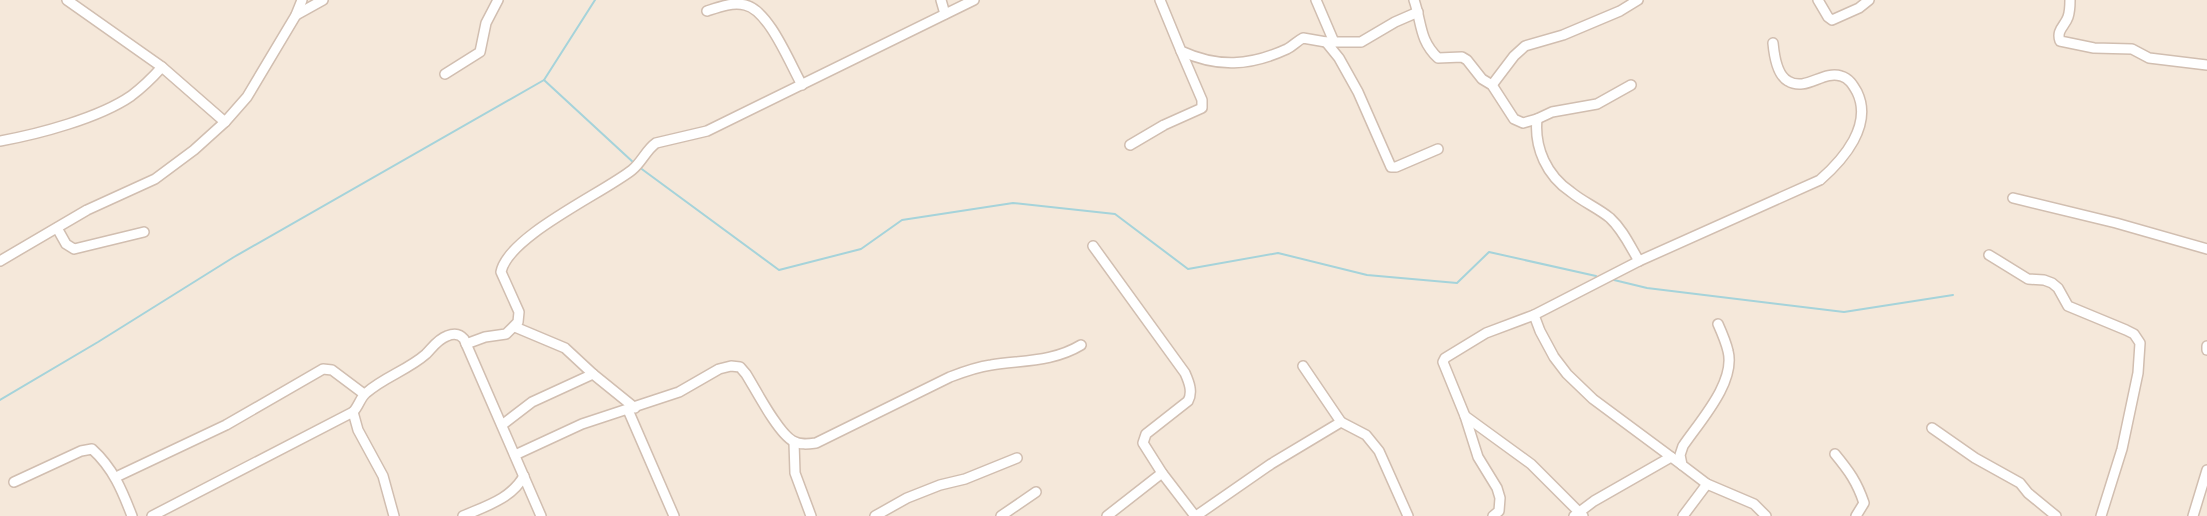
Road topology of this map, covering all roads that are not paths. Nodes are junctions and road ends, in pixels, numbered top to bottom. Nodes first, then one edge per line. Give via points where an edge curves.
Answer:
1 (67, 0) edge
2 (302, 0) edge
3 (323, 0) edge
4 (498, 0) edge
5 (941, 0) edge
6 (974, 0) edge
7 (1160, 0) edge
8 (1316, 0) edge
9 (1414, 0) edge
10 (1638, 0) edge
11 (1818, 0) edge
12 (1869, 0) edge
13 (2070, 0) edge
14 (707, 11) dead end
15 (1418, 12) junction
16 (945, 14) junction
17 (296, 15) junction
18 (1330, 42) junction
19 (1773, 43) dead end
20 (1181, 51) junction
21 (2207, 65) edge
22 (162, 67) junction
23 (444, 74) dead end
24 (802, 85) junction
25 (1492, 85) junction
26 (1631, 85) dead end
27 (1537, 120) junction
28 (225, 122) junction
29 (0, 141) edge
30 (1130, 145) dead end
31 (1438, 149) dead end
32 (2013, 198) dead end
33 (57, 228) junction
34 (144, 232) dead end
35 (1093, 246) dead end
36 (2207, 249) edge
37 (1989, 255) dead end
38 (0, 261) edge
39 (1639, 261) junction
40 (1534, 315) junction
41 (1718, 324) dead end
42 (515, 327) junction
43 (466, 344) junction
44 (1082, 345) dead end
45 (1304, 366) dead end
46 (593, 374) junction
47 (364, 394) junction
48 (631, 409) junction
49 (353, 412) junction
50 (1465, 416) junction
51 (1341, 422) junction
52 (502, 425) junction
53 (1932, 428) dead end
54 (794, 441) junction
55 (1835, 454) dead end
56 (515, 455) junction
57 (1671, 457) junction
58 (1017, 458) dead end
59 (1682, 465) junction
60 (2207, 470) edge
61 (1162, 473) junction
62 (524, 476) junction
63 (116, 477) junction
64 (14, 482) dead end
65 (1707, 484) junction
66 (1036, 492) dead end
67 (1579, 514) edge
68 (132, 516) edge
69 (152, 516) edge
70 (394, 516) edge
71 (463, 516) edge
72 (541, 516) edge
73 (674, 516) edge
74 (811, 516) edge
75 (875, 516) edge
76 (1001, 516) edge
77 (1107, 516) edge
78 (1195, 516) edge
79 (1408, 516) edge
80 (1493, 516) edge
81 (1683, 516) edge
82 (1766, 516) edge
83 (1856, 516) edge
84 (2056, 516) edge
85 (2101, 516) edge
86 (2193, 516) edge

1 - 22 street
2 - 17 street
3 - 17 street
4 - 23 street via 486,23 480,52
5 - 16 street
6 - 16 street
7 - 20 street
8 - 18 street
9 - 15 street
10 - 25 street via 1563,35 1525,46
11 - 12 street via 1832,20
13 - 21 street via 2070,13 2058,36 2060,41 2094,48 2132,49 2149,58
14 - 24 street via 731,4 754,9 766,21
15 - 18 street via 1361,42
15 - 25 street via 1423,39 1433,53 1442,59 1464,58
16 - 24 street
17 - 28 street via 248,97
18 - 20 street via 1303,38 1290,48 1241,64 1206,60
18 - 31 street via 1358,92 1391,167
19 - 39 street via 1783,77 1790,82 1807,84 1830,75 1843,76 1852,83 1860,99 1857,135 1839,163 1820,180
20 - 30 street via 1202,108
22 - 28 street
22 - 29 street via 131,96 108,108
24 - 42 street via 707,131 656,143 630,171 522,244 501,269 519,312
25 - 27 street via 1514,119 1523,123
26 - 27 street via 1597,104 1552,112
27 - 39 street via 1535,134 1549,169 1570,192 1611,219
28 - 33 street via 166,172
32 - 36 street
33 - 34 street via 66,244 74,249
33 - 38 street
35 - 61 street via 1188,381 1188,401 1144,437 1143,443
37 - 85 street via 2028,279 2052,283 2068,306 2134,334 2139,343 2138,373 2122,449
39 - 40 street
40 - 50 street via 1486,333 1445,358 1444,367
40 - 57 street via 1566,374
41 - 59 street via 1729,353 1728,376 1683,446
42 - 43 street via 506,334
42 - 46 street via 565,348
43 - 47 street via 461,335 443,337 419,360
43 - 52 street
44 - 54 street via 1051,358 969,370 816,443
45 - 51 street
46 - 48 street
46 - 52 street via 532,402
47 - 49 street
47 - 63 street via 332,370 323,369 226,424
48 - 54 street via 679,392 719,369 740,367 784,435
48 - 56 street via 582,424
48 - 73 street
49 - 69 street
49 - 70 street via 358,430 383,477
50 - 67 street via 1531,464
50 - 80 street via 1478,457 1500,498 1499,511
51 - 78 street
51 - 79 street via 1366,435 1379,451
52 - 56 street
53 - 84 street via 2020,483
54 - 74 street via 795,473
55 - 83 street via 1860,490 1864,503
56 - 62 street
57 - 59 street
57 - 67 street via 1594,501
58 - 75 street via 965,479 940,484
59 - 65 street
60 - 86 street
61 - 77 street
61 - 78 street
62 - 71 street via 513,491
62 - 72 street
63 - 64 street via 102,458 86,449
63 - 68 street
65 - 81 street
65 - 82 street via 1754,504
66 - 76 street

